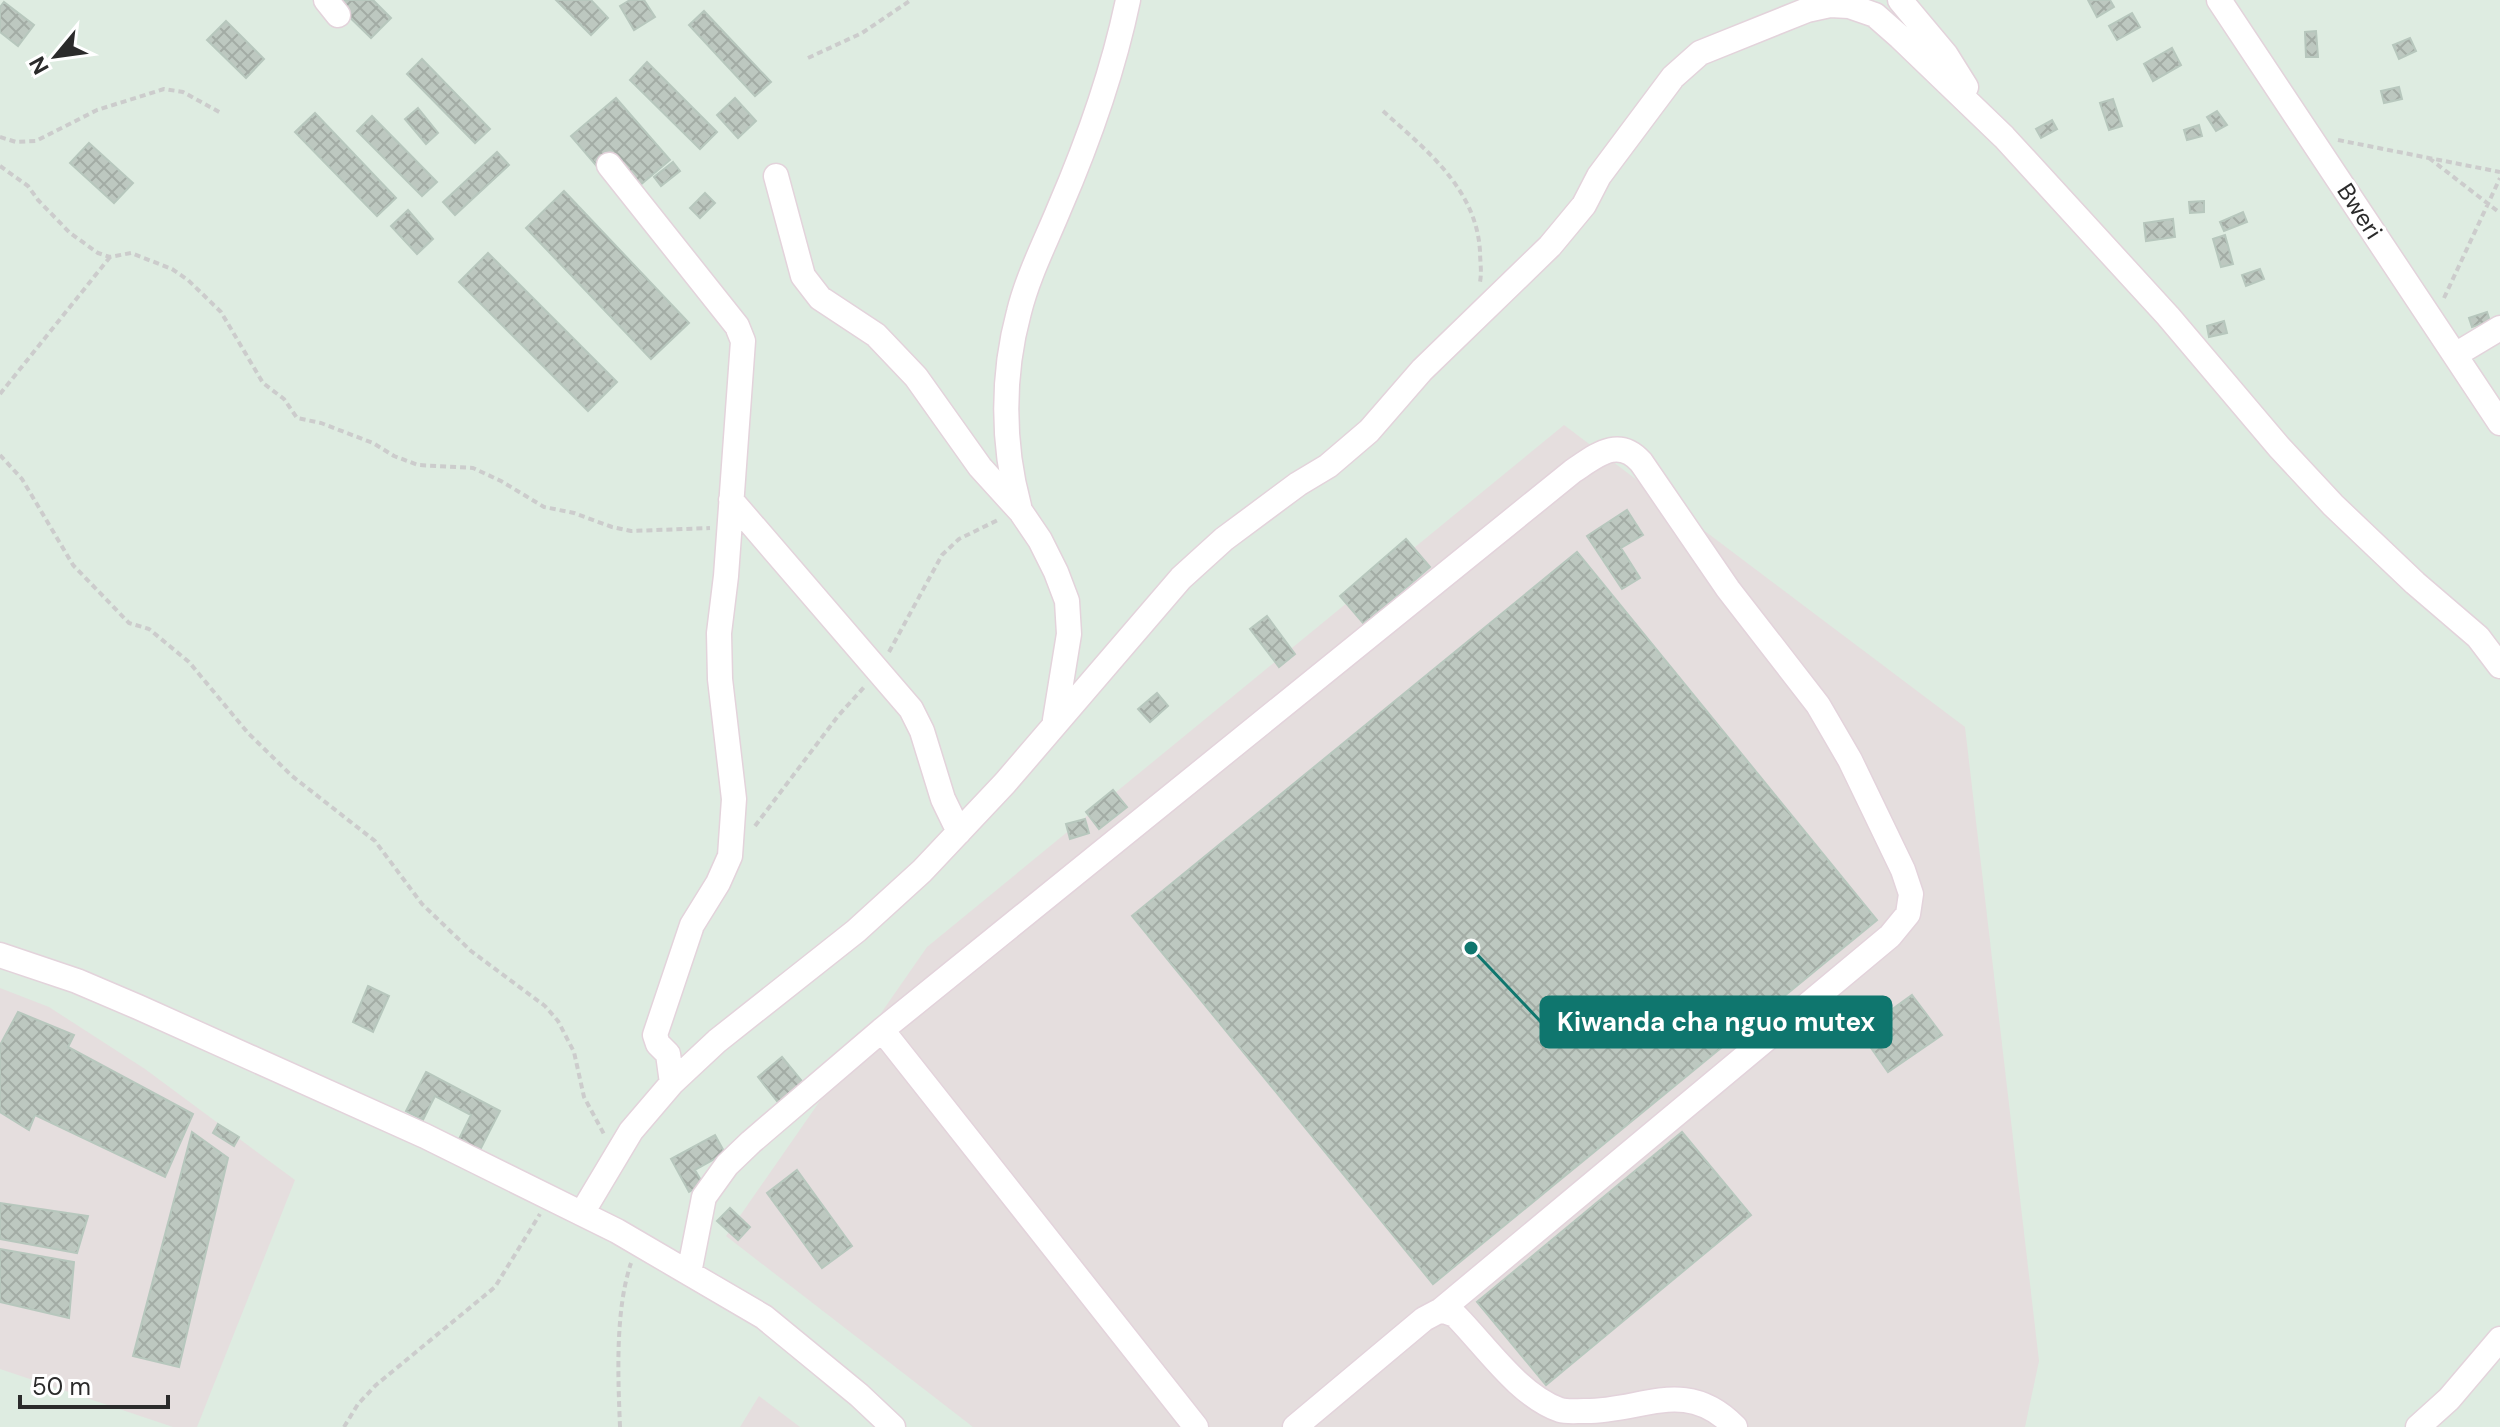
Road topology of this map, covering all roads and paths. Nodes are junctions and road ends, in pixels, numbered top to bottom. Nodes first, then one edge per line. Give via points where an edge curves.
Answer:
1 (911, 0) edge
2 (1112, 0) edge
3 (1128, 0) edge
4 (1900, 0) edge
5 (2219, 0) edge
6 (1119, 42) junction
7 (808, 58) dead end
8 (1383, 111) dead end
9 (1977, 112) junction
10 (221, 113) dead end
11 (2310, 135) junction
12 (0, 137) edge
13 (2427, 157) junction
14 (609, 165) dead end
15 (0, 166) edge
16 (2500, 175) edge
17 (776, 176) dead end
18 (2489, 205) junction
19 (2500, 213) edge
20 (110, 257) junction
21 (1471, 320) junction
22 (2432, 322) junction
23 (2500, 328) edge
24 (2455, 355) junction
25 (0, 394) edge
26 (2500, 423) edge
27 (0, 455) edge
28 (731, 500) junction
29 (1021, 512) junction
30 (729, 527) junction
31 (2500, 666) edge
32 (879, 670) junction
33 (1055, 722) junction
34 (752, 829) dead end
35 (959, 832) junction
36 (0, 955) edge
37 (882, 1030) junction
38 (672, 1083) junction
39 (615, 1157) junction
40 (549, 1198) junction
41 (582, 1213) junction
42 (637, 1243) junction
43 (689, 1273) junction
44 (1441, 1310) junction
45 (2500, 1339) edge
46 (344, 1427) edge
47 (620, 1427) edge
48 (893, 1427) edge
49 (1196, 1427) edge
50 (1295, 1427) edge
51 (1735, 1427) edge
52 (2418, 1427) edge

1 - 7 path via 862,33
2 - 6 street
3 - 6 street
4 - 9 street via 1961,77
5 - 11 street, Bweri
6 - 29 street via 1019,312 1009,363 1008,449
8 - 21 path via 1444,167 1475,222 1481,276
9 - 21 street via 1875,15 1830,5 1772,22 1700,53 1673,77 1570,223
9 - 31 street via 2142,287 2333,505 2478,637
10 - 12 path via 183,92 164,89 97,110 36,141
11 - 13 path
11 - 22 street, Bweri
13 - 16 path
13 - 18 path
14 - 28 street via 737,326 743,341
15 - 20 path via 28,186 79,240
16 - 18 path
17 - 29 street via 803,276 820,298 876,335 916,377 980,467
18 - 19 path
18 - 22 path
20 - 25 path
20 - 30 path via 131,253 188,280 221,312 263,383 297,418 373,443 418,465 473,468 544,507 612,527
21 - 33 street via 1369,431 1224,539 1181,578
22 - 24 street, Bweri
23 - 24 street
24 - 26 street, Bweri
27 - 39 path via 22,479 73,565 129,623 149,629 189,662 292,776 375,841 422,904 471,951 545,1006 574,1052 584,1097
28 - 30 street
28 - 32 street
29 - 32 path via 981,527 942,555
29 - 33 street via 1067,601 1069,634
30 - 38 street via 719,633 733,838 725,870 692,925 655,1035 668,1054
32 - 34 path
32 - 35 street via 922,731
33 - 35 street
35 - 38 street via 856,931
36 - 40 street via 138,1007
37 - 43 street via 715,1179 704,1197
37 - 44 street via 1573,471 1608,450 1632,452 1818,705 1903,870 1911,894 1908,914 1890,936
37 - 49 street
38 - 39 street
39 - 41 street
40 - 41 street
40 - 46 path via 495,1287 376,1385
41 - 42 street
42 - 43 street
42 - 47 path via 624,1289
43 - 48 street via 764,1317
44 - 50 street
44 - 51 street via 1455,1315 1538,1400 1563,1411 1597,1412 1688,1399 1721,1413
45 - 52 street

